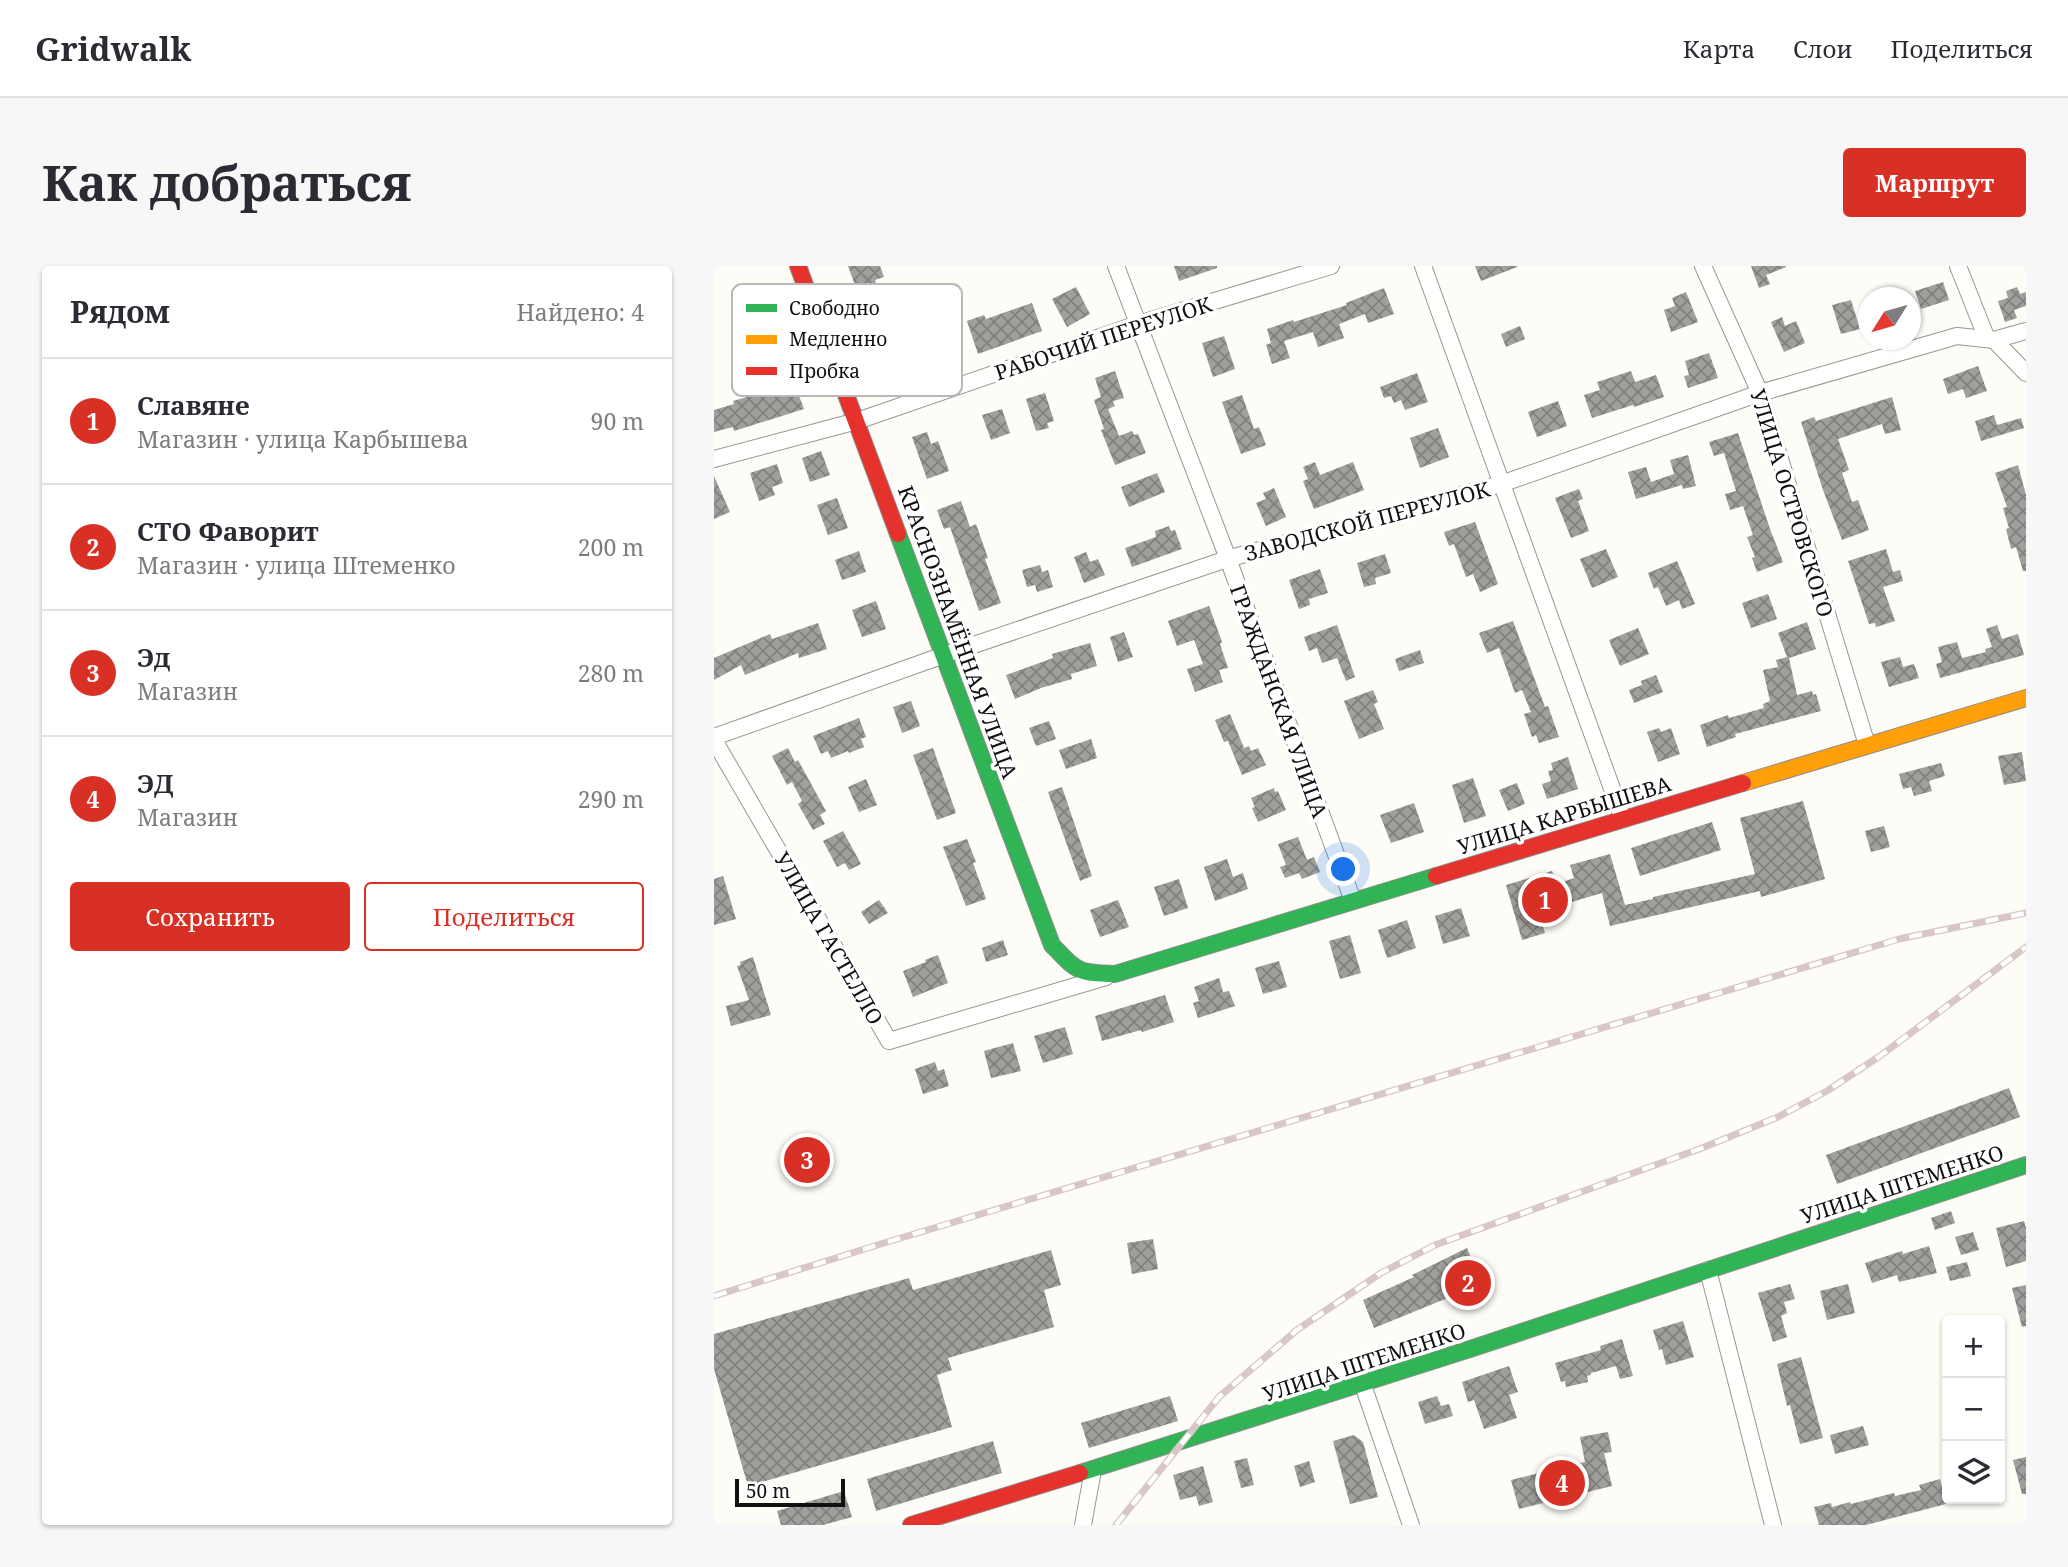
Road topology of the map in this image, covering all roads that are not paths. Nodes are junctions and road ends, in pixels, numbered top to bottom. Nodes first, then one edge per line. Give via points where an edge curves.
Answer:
1 (799, 266) edge
2 (1116, 266) edge
3 (1331, 266) edge
4 (1423, 266) edge
5 (1703, 266) edge
6 (1958, 266) edge
7 (806, 284) edge
8 (1138, 324) junction
9 (2026, 331) edge
10 (1990, 339) junction
11 (2026, 373) edge
12 (962, 385) edge
13 (1760, 393) junction
14 (848, 396) edge
15 (929, 396) edge
16 (857, 421) junction
17 (714, 459) edge
18 (1501, 484) junction
19 (1227, 559) junction
20 (944, 655) junction
21 (2026, 698) edge
22 (714, 738) edge
23 (1867, 745) junction
24 (1623, 819) junction
25 (1353, 901) junction
26 (1115, 974) junction
27 (2026, 1164) edge
28 (1708, 1270) junction
29 (1363, 1385) junction
30 (1093, 1470) junction
31 (911, 1525) edge
32 (1083, 1525) edge
33 (1411, 1525) edge
34 (1773, 1525) edge

1 - 7 main road, КРАСНОЗНАМЁННАЯ УЛИЦА
2 - 8 street, ГРАЖДАНСКАЯ УЛИЦА
3 - 8 street, РАБОЧИЙ ПЕРЕУЛОК
4 - 18 street
5 - 13 street, УЛИЦА ОСТРОВСКОГО
6 - 10 street
8 - 12 street, РАБОЧИЙ ПЕРЕУЛОК
8 - 19 street, ГРАЖДАНСКАЯ УЛИЦА
9 - 10 street, ЗАВОДСКОЙ ПЕРЕУЛОК
10 - 11 street
10 - 13 street, ЗАВОДСКОЙ ПЕРЕУЛОК via 1957,336
13 - 18 street, ЗАВОДСКОЙ ПЕРЕУЛОК
13 - 23 street, УЛИЦА ОСТРОВСКОГО
14 - 16 main road, КРАСНОЗНАМЁННАЯ УЛИЦА
15 - 16 street, РАБОЧИЙ ПЕРЕУЛОК
16 - 17 street, РАБОЧИЙ ПЕРЕУЛОК
16 - 20 main road, КРАСНОЗНАМЁННАЯ УЛИЦА
18 - 19 street, ЗАВОДСКОЙ ПЕРЕУЛОК
18 - 24 street
19 - 20 street, ЗАВОДСКОЙ ПЕРЕУЛОК
19 - 25 street, ГРАЖДАНСКАЯ УЛИЦА
20 - 22 street, ЗАВОДСКОЙ ПЕРЕУЛОК
20 - 26 main road, КРАСНОЗНАМЁННАЯ УЛИЦА via 1052,945 1073,967 1087,974
21 - 23 main road, УЛИЦА КАРБЫШЕВА
22 - 26 street, УЛИЦА ГАСТЕЛЛО via 889,1041
23 - 24 main road, УЛИЦА КАРБЫШЕВА
24 - 25 main road, УЛИЦА КАРБЫШЕВА
25 - 26 main road, УЛИЦА КАРБЫШЕВА
27 - 28 main road, УЛИЦА ШТЕМЕНКО
28 - 29 main road, УЛИЦА ШТЕМЕНКО
28 - 34 street
29 - 30 main road, УЛИЦА ШТЕМЕНКО
29 - 33 street
30 - 31 main road, УЛИЦА ШТЕМЕНКО
30 - 32 street

